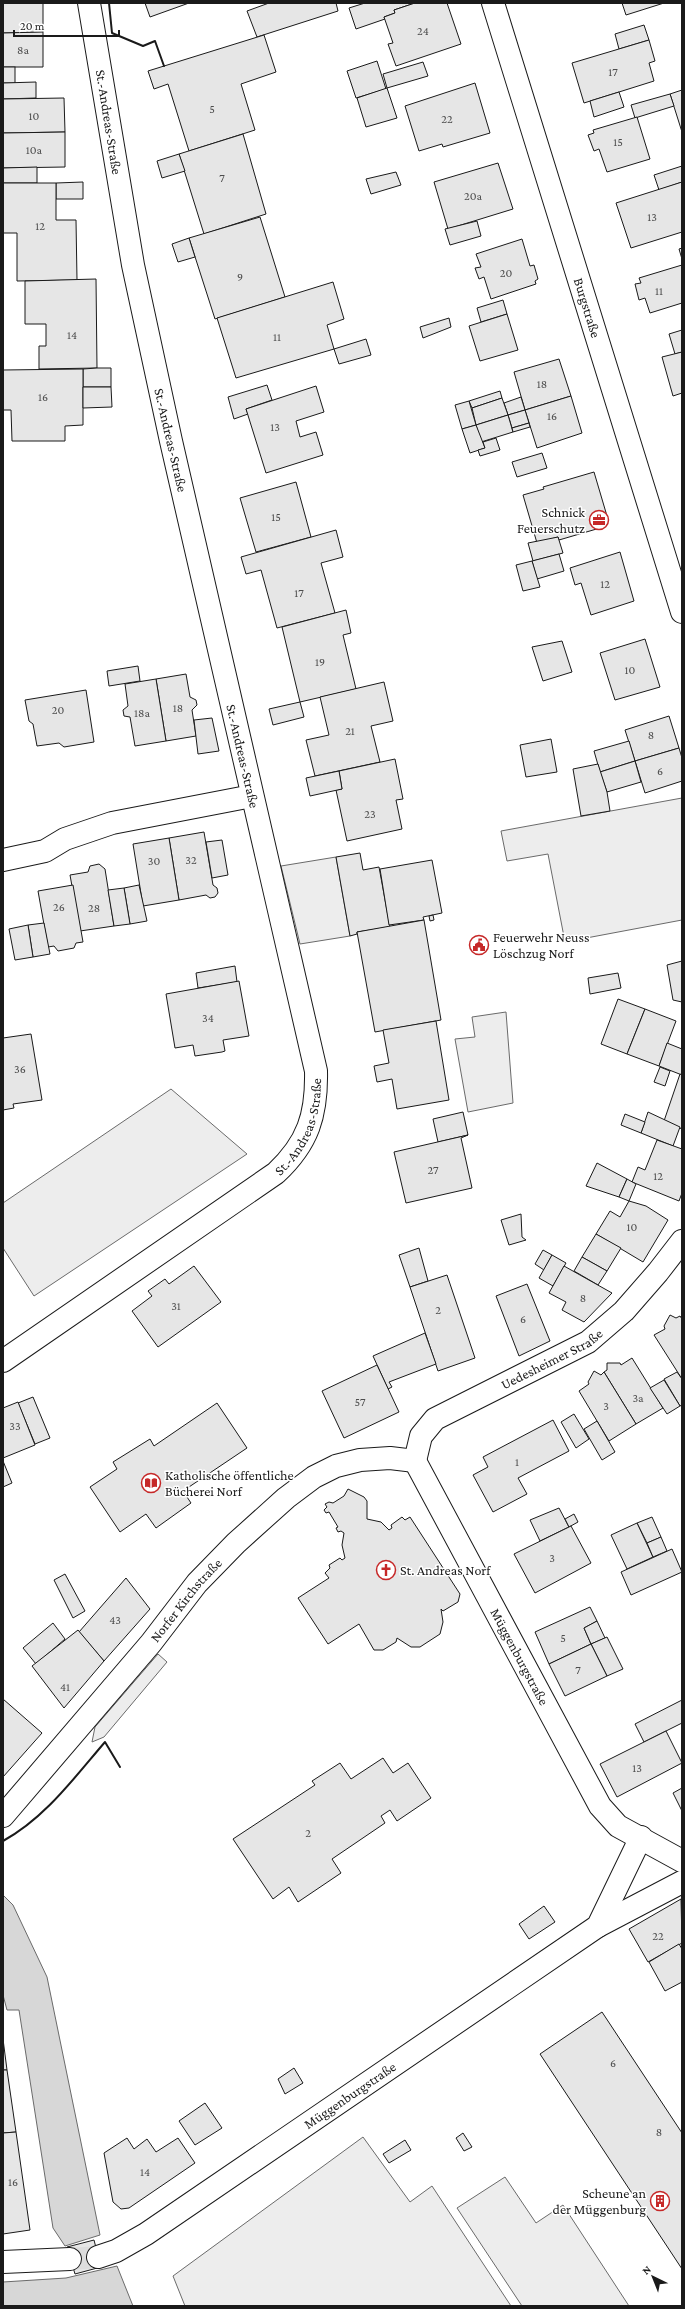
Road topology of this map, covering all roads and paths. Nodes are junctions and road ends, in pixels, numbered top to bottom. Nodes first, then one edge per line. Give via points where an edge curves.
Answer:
1 (89, 3) edge
2 (493, 3) edge
3 (682, 612) edge
4 (252, 796) junction
5 (3, 860) edge
6 (682, 1241) edge
7 (3, 1361) edge
8 (415, 1461) junction
9 (3, 1816) edge
10 (641, 1837) junction
11 (682, 1861) edge
12 (682, 1882) edge
13 (598, 1926) junction
14 (98, 2257) tunnel mouth
15 (70, 2259) tunnel mouth
16 (3, 2262) edge

1 - 4 street, St.-Andreas-Straße via 133,265
2 - 3 street, Burgstraße
4 - 5 street via 112,823 65,839 45,851
4 - 7 street, St.-Andreas-Straße via 316,1071 316,1095 308,1132 290,1160 276,1173
6 - 8 street, Uedesheimer Straße via 624,1311 588,1342 435,1419 421,1436
8 - 9 street, Norfer Kirchstraße via 390,1458 360,1460 336,1466 314,1477 286,1498 236,1543 198,1584 146,1649
8 - 10 street, Müggenburgstraße via 600,1806 618,1826
10 - 11 street, Müggenburgstraße
10 - 13 street, Müggenburgstraße
12 - 13 street, Müggenburgstraße
13 - 14 street, Müggenburgstraße via 146,2234 116,2251
15 - 16 street

